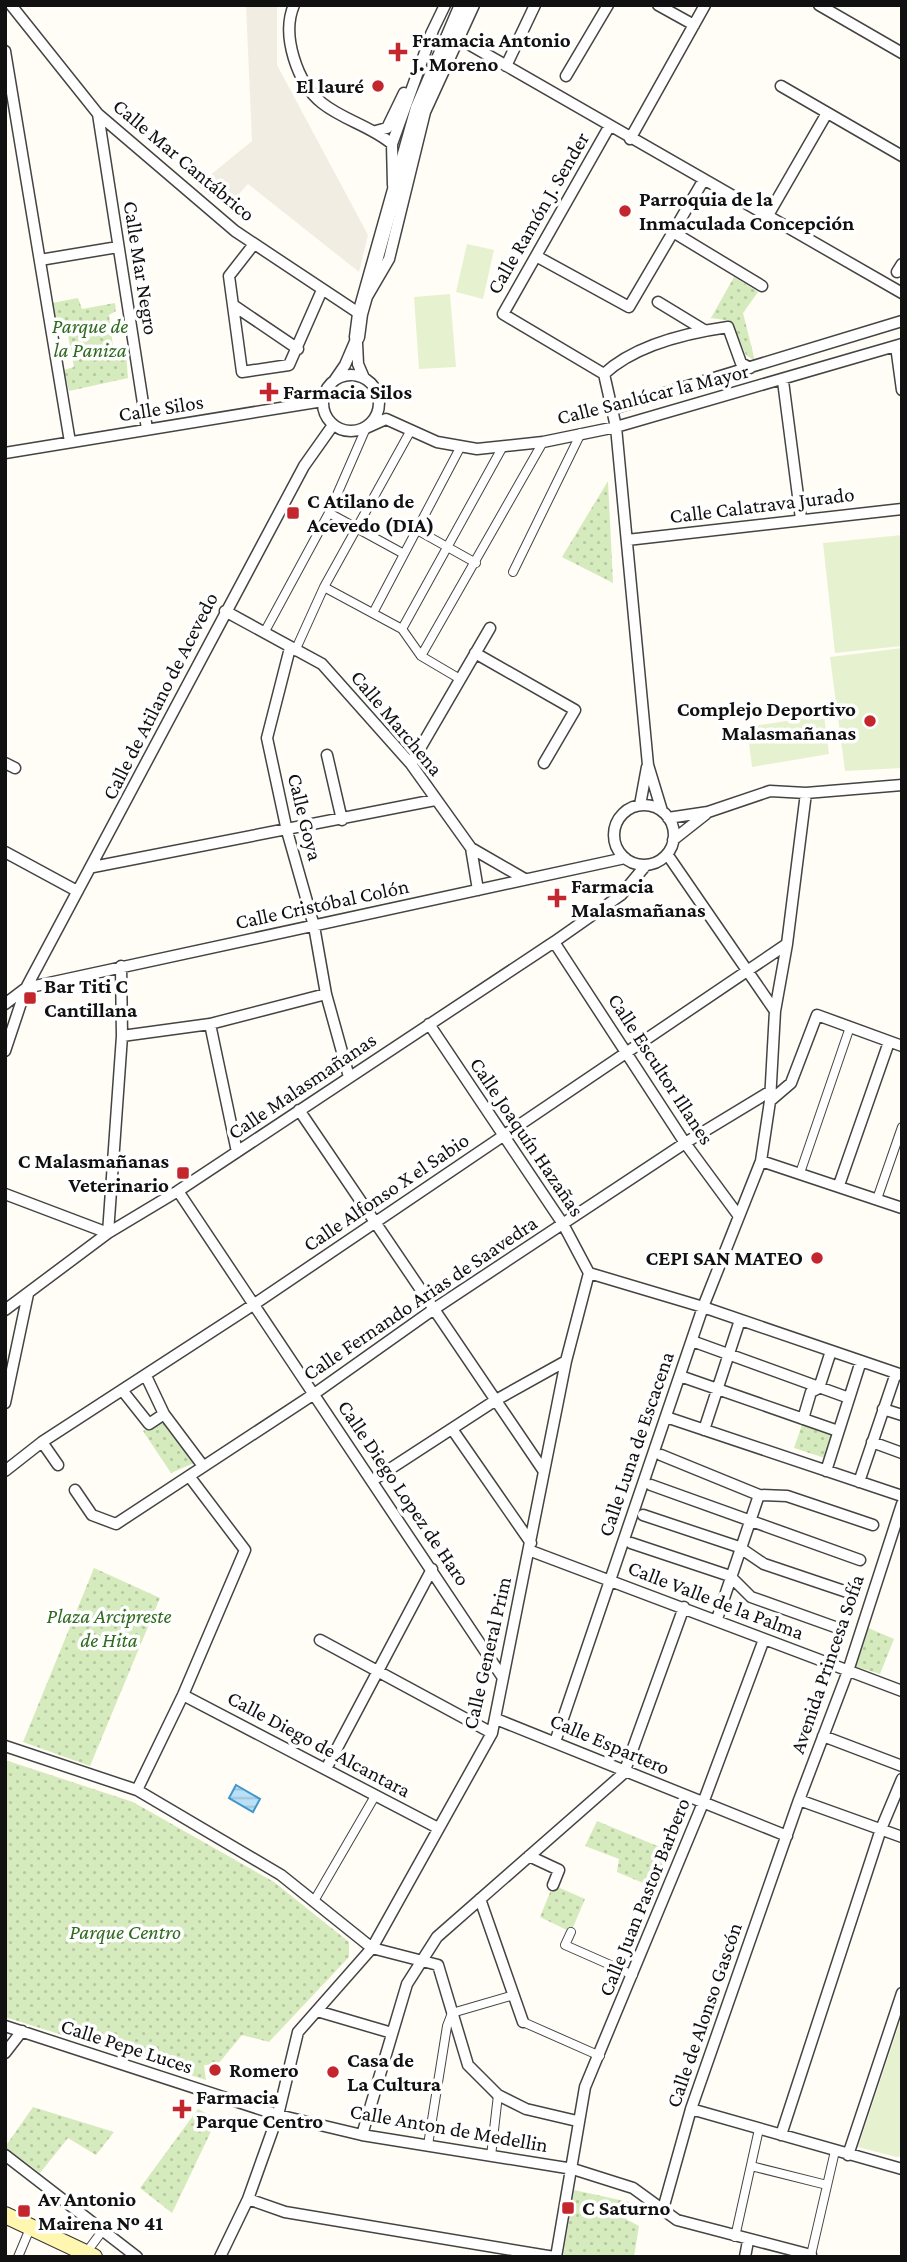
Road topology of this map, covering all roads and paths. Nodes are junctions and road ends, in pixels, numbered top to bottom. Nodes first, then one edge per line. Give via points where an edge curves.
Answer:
1 (11, 5) edge
2 (294, 5) edge
3 (445, 5) edge
4 (462, 5) edge
5 (474, 5) edge
6 (535, 5) edge
7 (608, 5) edge
8 (658, 5) edge
9 (705, 5) edge
10 (822, 6) edge
11 (694, 25) junction
12 (433, 30) junction
13 (458, 38) junction
14 (5, 51) edge
15 (902, 53) edge
16 (506, 66) junction
17 (566, 76) dead end
18 (781, 86) dead end
19 (827, 113) junction
20 (98, 114) junction
21 (609, 127) junction
22 (376, 131) junction
23 (630, 139) junction
24 (392, 144) junction
25 (902, 156) edge
26 (703, 181) junction
27 (393, 191) junction
28 (767, 217) junction
29 (673, 232) junction
30 (254, 244) junction
31 (118, 247) junction
32 (536, 256) junction
33 (40, 260) junction
34 (762, 286) dead end
35 (322, 290) junction
36 (902, 293) edge
37 (658, 302) dead end
38 (233, 305) junction
39 (362, 307) junction
40 (902, 321) edge
41 (705, 330) junction
42 (357, 337) junction
43 (899, 345) edge
44 (298, 349) junction
45 (750, 368) junction
46 (604, 374) junction
47 (364, 378) junction
48 (334, 381) junction
49 (783, 381) junction
50 (902, 390) edge
51 (323, 401) junction
52 (612, 409) junction
53 (333, 425) junction
54 (616, 427) junction
55 (366, 428) junction
56 (147, 429) junction
57 (411, 430) junction
58 (581, 433) junction
59 (70, 442) junction
60 (544, 442) junction
61 (461, 446) junction
62 (502, 448) junction
63 (5, 453) edge
64 (902, 509) edge
65 (329, 513) junction
66 (801, 519) junction
67 (357, 526) junction
68 (417, 530) junction
69 (627, 540) junction
70 (449, 547) junction
71 (404, 554) junction
72 (476, 563) junction
73 (513, 572) dead end
74 (324, 587) junction
75 (225, 611) junction
76 (373, 613) junction
77 (490, 628) dead end
78 (402, 629) junction
79 (264, 633) junction
80 (293, 649) junction
81 (475, 653) junction
82 (421, 656) junction
83 (460, 679) junction
84 (327, 755) dead end
85 (544, 763) dead end
86 (411, 764) junction
87 (648, 765) junction
88 (902, 785) edge
89 (806, 793) junction
90 (435, 800) junction
91 (640, 805) junction
92 (708, 812) junction
93 (665, 815) junction
94 (342, 820) junction
95 (287, 831) junction
96 (673, 840) junction
97 (471, 848) junction
98 (5, 852) edge
99 (667, 854) junction
100 (628, 860) junction
101 (646, 865) junction
102 (93, 867) junction
103 (523, 878) junction
104 (478, 890) junction
105 (77, 891) junction
106 (621, 895) junction
107 (314, 926) junction
108 (554, 942) junction
109 (787, 944) junction
110 (121, 966) junction
111 (746, 971) junction
112 (26, 988) junction
113 (326, 995) junction
114 (5, 1004) edge
115 (775, 1011) junction
116 (211, 1024) junction
117 (429, 1024) junction
118 (850, 1027) junction
119 (122, 1036) junction
120 (889, 1042) junction
121 (902, 1046) edge
122 (5, 1051) edge
123 (626, 1052) junction
124 (349, 1077) junction
125 (770, 1097) junction
126 (299, 1110) junction
127 (902, 1127) edge
128 (505, 1136) junction
129 (685, 1143) junction
130 (237, 1152) junction
131 (761, 1161) junction
132 (800, 1173) junction
133 (839, 1185) junction
134 (178, 1191) junction
135 (5, 1194) edge
136 (877, 1199) junction
137 (902, 1208) edge
138 (738, 1216) junction
139 (375, 1221) junction
140 (563, 1224) junction
141 (108, 1233) junction
142 (589, 1273) junction
143 (28, 1293) junction
144 (256, 1303) junction
145 (703, 1307) junction
146 (434, 1309) junction
147 (5, 1310) edge
148 (740, 1320) junction
149 (692, 1341) junction
150 (831, 1351) junction
151 (729, 1356) junction
152 (566, 1361) junction
153 (861, 1361) junction
154 (899, 1374) edge
155 (146, 1376) junction
156 (680, 1376) junction
157 (819, 1388) junction
158 (122, 1390) junction
159 (717, 1390) junction
160 (314, 1394) junction
161 (849, 1398) junction
162 (496, 1401) junction
163 (5, 1404) edge
164 (883, 1409) junction
165 (164, 1414) junction
166 (902, 1415) edge
167 (666, 1417) junction
168 (803, 1419) junction
169 (452, 1429) junction
170 (704, 1430) junction
171 (838, 1431) junction
172 (42, 1442) junction
173 (872, 1442) junction
174 (902, 1453) edge
175 (661, 1455) dead end
176 (58, 1465) dead end
177 (203, 1466) junction
178 (543, 1469) junction
179 (5, 1471) edge
180 (826, 1471) junction
181 (189, 1476) junction
182 (373, 1480) junction
183 (859, 1482) junction
184 (651, 1485) dead end
185 (75, 1490) dead end
186 (759, 1495) junction
187 (902, 1496) edge
188 (902, 1504) edge
189 (643, 1515) dead end
190 (748, 1522) junction
191 (873, 1525) dead end
192 (631, 1544) dead end
193 (531, 1548) junction
194 (742, 1549) junction
195 (860, 1560) dead end
196 (432, 1569) junction
197 (730, 1576) junction
198 (610, 1580) junction
199 (847, 1592) dead end
200 (684, 1607) junction
201 (717, 1619) junction
202 (835, 1627) dead end
203 (320, 1640) dead end
204 (764, 1642) junction
205 (848, 1671) junction
206 (378, 1673) junction
207 (503, 1678) junction
208 (902, 1691) edge
209 (183, 1695) junction
210 (496, 1719) junction
211 (492, 1733) junction
212 (824, 1736) junction
213 (555, 1742) junction
214 (5, 1746) edge
215 (902, 1766) edge
216 (326, 1769) junction
217 (624, 1773) junction
218 (902, 1779) edge
219 (137, 1790) junction
220 (375, 1796) junction
221 (799, 1800) junction
222 (702, 1803) junction
223 (438, 1828) junction
224 (881, 1829) junction
225 (787, 1836) junction
226 (902, 1837) edge
227 (529, 1856) junction
228 (553, 1885) dead end
229 (480, 1899) junction
230 (314, 1901) junction
231 (571, 1932) dead end
232 (372, 1948) junction
233 (421, 1960) junction
234 (633, 1975) junction
235 (902, 1993) edge
236 (514, 1995) junction
237 (317, 2011) junction
238 (452, 2013) junction
239 (523, 2022) joint
240 (5, 2026) edge
241 (22, 2031) junction
242 (392, 2033) junction
243 (5, 2053) edge
244 (600, 2056) junction
245 (498, 2095) junction
246 (691, 2109) junction
247 (278, 2115) junction
248 (577, 2121) junction
249 (759, 2129) junction
250 (362, 2135) junction
251 (781, 2136) junction
252 (428, 2146) junction
253 (835, 2151) junction
254 (5, 2155) edge
255 (848, 2155) junction
256 (491, 2156) junction
257 (751, 2166) junction
258 (573, 2169) junction
259 (902, 2169) edge
260 (827, 2185) junction
261 (248, 2199) junction
262 (663, 2209) junction
263 (5, 2215) edge
264 (32, 2226) junction
265 (103, 2230) junction
266 (735, 2237) junction
267 (748, 2241) junction
268 (90, 2255) edge
269 (811, 2255) joint
270 (18, 2257) edge
271 (137, 2257) edge
272 (220, 2257) edge
273 (555, 2257) edge
274 (746, 2257) edge

1 - 20 street, Calle Mar Cantábrico
2 - 22 street via 288,20 290,44 307,82 321,103
3 - 12 street
4 - 27 street via 418,108
5 - 13 street
6 - 16 street
7 - 17 street
8 - 11 street
9 - 11 street
10 - 15 street
11 - 23 street
12 - 22 street via 387,128
12 - 24 street
13 - 16 street
13 - 39 street via 425,112 389,259
14 - 33 street
16 - 21 street
18 - 19 street
19 - 25 street
19 - 28 street
20 - 30 street, Calle Mar Cantábrico
20 - 31 street, Calle Mar Negro
21 - 23 street
21 - 32 street, Calle Ramón J. Sender
22 - 24 street
23 - 26 street
24 - 27 street
26 - 28 street
26 - 29 street
27 - 39 street
28 - 36 street
29 - 32 street via 629,307
29 - 34 street
30 - 35 street, Calle Mar Cantábrico
30 - 38 street via 229,276
31 - 33 street
31 - 56 street, Calle Mar Negro
32 - 46 street, Calle Ramón J. Sender via 503,314
33 - 59 street
35 - 39 street, Calle Mar Cantábrico
35 - 44 street
37 - 41 street
38 - 44 street
38 - 44 street via 242,372 289,366
39 - 42 street
40 - 45 street, Calle Sanlúcar la Mayor
41 - 45 street, Calle Sanlúcar la Mayor via 728,327 740,363
41 - 46 street via 623,357
42 - 47 street via 358,365
42 - 48 street
43 - 49 street, Calle Sanlúcar la Mayor
43 - 50 street
45 - 52 street, Calle Sanlúcar la Mayor
46 - 52 street
47 - 48 street via 348,375
47 - 55 street via 376,390 380,407
48 - 51 street
49 - 54 street, Calle Sanlúcar la Mayor
49 - 66 street
51 - 53 street
51 - 56 street, Calle Silos
52 - 54 street
53 - 55 street via 349,432
53 - 75 street, Calle de Atilano de Acevedo via 304,466
54 - 58 street, Calle Sanlúcar la Mayor
54 - 69 street
55 - 57 street, Calle Sanlúcar la Mayor via 386,419
55 - 65 street
56 - 59 street, Calle Silos
57 - 61 street, Calle Sanlúcar la Mayor via 437,442
57 - 67 street
58 - 60 street, Calle Sanlúcar la Mayor
58 - 73 street
59 - 63 street, Calle Silos
60 - 62 street, Calle Sanlúcar la Mayor
60 - 72 street
61 - 62 street, Calle Sanlúcar la Mayor
61 - 68 street
62 - 70 street
64 - 66 street, Calle Calatrava Jurado
65 - 67 street
65 - 79 street
66 - 69 street, Calle Calatrava Jurado
67 - 71 street
67 - 74 street
68 - 70 street
68 - 71 street
69 - 87 street
70 - 72 street
70 - 78 street
71 - 76 street
72 - 82 street
74 - 76 street
74 - 80 street
75 - 79 street, Calle Marchena
75 - 102 street, Calle de Atilano de Acevedo
76 - 78 street
77 - 81 street
78 - 82 street
79 - 80 street, Calle Marchena
80 - 86 street, Calle Marchena via 322,664
80 - 95 street, Calle Goya via 267,738
81 - 83 street
81 - 85 street via 575,710
82 - 83 street
83 - 86 street
84 - 94 street
86 - 90 street, Calle Marchena
87 - 91 street
87 - 93 street
88 - 89 street
89 - 92 street via 770,791
89 - 109 street, Calle Luna de Escacena
90 - 94 street
90 - 97 street, Calle Marchena
91 - 93 street
91 - 100 street via 623,814 614,831 618,850
92 - 93 street
92 - 96 street
93 - 96 street
94 - 95 street
95 - 102 street
95 - 107 street, Calle Goya
96 - 99 street
97 - 103 street, Calle Marchena
97 - 104 street
98 - 105 street
99 - 101 street
99 - 111 street
100 - 101 street
100 - 103 street, Calle Cristóbal Colón
100 - 106 street
101 - 106 street, Calle Malasmañanas
102 - 105 street, Calle de Atilano de Acevedo
103 - 104 street, Calle Cristóbal Colón
104 - 107 street, Calle Cristóbal Colón
105 - 112 street, Calle de Atilano de Acevedo
106 - 108 street, Calle Malasmañanas
107 - 110 street, Calle Cristóbal Colón
107 - 113 street, Calle Goya
108 - 117 street, Calle Malasmañanas
108 - 123 street, Calle Escultor Illanes
109 - 111 street, Calle Alfonso X el Sabio
109 - 115 street, Calle Luna de Escacena
110 - 112 street, Calle Cristóbal Colón
110 - 119 street
111 - 115 street
111 - 123 street, Calle Alfonso X el Sabio
112 - 114 street
112 - 122 street, Calle de Atilano de Acevedo
113 - 116 street
113 - 124 street, Calle Goya
115 - 125 street, Calle Luna de Escacena
116 - 119 street
116 - 130 street
117 - 124 street, Calle Malasmañanas
117 - 128 street, Calle Joaquín Hazañas
118 - 120 street
118 - 125 street, Calle Fernando Arias de Saavedra via 817,1015 791,1083
118 - 132 street
119 - 141 street
120 - 121 street
120 - 133 street
123 - 128 street, Calle Alfonso X el Sabio
123 - 129 street, Calle Escultor Illanes
124 - 126 street, Calle Malasmañanas
125 - 129 street, Calle Fernando Arias de Saavedra
125 - 131 street, Calle Luna de Escacena
126 - 130 street, Calle Malasmañanas
126 - 139 street
127 - 136 street
128 - 139 street, Calle Alfonso X el Sabio
128 - 140 street, Calle Joaquín Hazañas
129 - 138 street, Calle Escultor Illanes
129 - 140 street, Calle Fernando Arias de Saavedra
130 - 134 street, Calle Malasmañanas
131 - 132 street
131 - 138 street, Calle Luna de Escacena
132 - 133 street
133 - 136 street
134 - 141 street, Calle Malasmañanas
134 - 144 street, Calle Diego Lopez de Haro
135 - 141 street
136 - 137 street
138 - 145 street, Calle Luna de Escacena
139 - 144 street, Calle Alfonso X el Sabio
139 - 146 street
140 - 142 street, Calle Joaquín Hazañas
140 - 146 street, Calle Fernando Arias de Saavedra
141 - 143 street, Calle Malasmañanas
142 - 145 street
142 - 152 street, Calle General Prim
143 - 147 street, Calle Malasmañanas
143 - 163 street
144 - 155 street, Calle Alfonso X el Sabio
144 - 160 street, Calle Diego Lopez de Haro
145 - 148 street
145 - 149 street, Calle Luna de Escacena
146 - 160 street, Calle Fernando Arias de Saavedra
146 - 162 street
148 - 150 street
148 - 151 street
149 - 151 street
149 - 156 street, Calle Luna de Escacena
150 - 153 street
150 - 157 street
151 - 157 street
151 - 159 street
152 - 162 street
152 - 178 street, Calle General Prim
153 - 154 street
153 - 161 street
154 - 164 street
155 - 158 street, Calle Alfonso X el Sabio
155 - 165 street
156 - 159 street
156 - 167 street, Calle Luna de Escacena
157 - 161 street
157 - 168 street via 811,1392
158 - 165 street via 149,1424
158 - 172 street, Calle Alfonso X el Sabio
159 - 168 street
159 - 170 street
160 - 177 street, Calle Fernando Arias de Saavedra
160 - 182 street, Calle Diego Lopez de Haro
161 - 171 street
162 - 169 street
162 - 178 street
164 - 166 street
164 - 173 street
165 - 177 street
167 - 170 street
167 - 198 street, Calle Luna de Escacena
168 - 171 street
169 - 182 street
169 - 193 street
170 - 180 street
171 - 180 street
172 - 176 street
172 - 179 street, Calle Alfonso X el Sabio
173 - 174 street
173 - 183 street
175 - 186 street
177 - 181 street, Calle Fernando Arias de Saavedra
178 - 193 street, Calle General Prim
180 - 183 street
181 - 185 street, Calle Fernando Arias de Saavedra via 116,1524 92,1515
181 - 209 street via 245,1550
182 - 196 street, Calle Diego Lopez de Haro
183 - 187 street
184 - 190 street
186 - 190 street
186 - 191 street via 787,1496
188 - 205 street, Avenida Princesa Sofía
189 - 194 street
190 - 194 street
190 - 195 street
192 - 197 street
193 - 198 street, Calle Valle de la Palma
193 - 207 street, Calle General Prim
194 - 197 street
194 - 199 street via 764,1564
196 - 206 street
196 - 207 street, Calle Diego Lopez de Haro
197 - 201 street
197 - 202 street via 751,1597
198 - 200 street, Calle Valle de la Palma
198 - 213 street, Calle Luna de Escacena
200 - 201 street, Calle Valle de la Palma
200 - 217 street
201 - 204 street, Calle Valle de la Palma
203 - 206 street
204 - 205 street, Calle Valle de la Palma
204 - 222 street, Calle Juan Pastor Barbero
205 - 208 street, Calle Valle de la Palma
205 - 212 street, Avenida Princesa Sofía
206 - 211 street
206 - 216 street
207 - 210 street, Calle General Prim
209 - 216 street, Calle Diego de Alcantara
209 - 219 street
210 - 211 street, Calle General Prim
210 - 213 street, Calle Espartero
211 - 223 street, Calle General Prim
212 - 215 street
212 - 221 street, Avenida Princesa Sofía
213 - 217 street, Calle Espartero
214 - 219 street
216 - 220 street, Calle Diego de Alcantara
217 - 222 street, Calle Espartero
217 - 227 street
218 - 224 street
219 - 230 street via 281,1875
220 - 223 street, Calle Diego de Alcantara
220 - 230 street
221 - 224 street
221 - 225 street, Avenida Princesa Sofía
222 - 225 street, Calle Espartero
222 - 234 street, Calle Juan Pastor Barbero
223 - 232 street, Calle General Prim
224 - 226 street
224 - 251 street
225 - 246 street, Calle de Alonso Gascón
227 - 228 street via 559,1870
227 - 229 street
229 - 233 street via 437,1937
229 - 236 street
230 - 232 street
231 - 234 street via 565,1945
232 - 233 street
232 - 237 street, Calle General Prim
233 - 238 street via 438,1965
233 - 242 street via 407,1984
234 - 244 street, Calle Juan Pastor Barbero
235 - 255 street
236 - 238 street
236 - 239 street
237 - 242 street
237 - 247 street, Calle General Prim via 298,2032
238 - 245 street via 467,2065
238 - 252 street
239 - 244 street
240 - 241 street, Calle Pepe Luces
241 - 243 street
241 - 247 street, Calle Pepe Luces
242 - 250 street
244 - 248 street, Calle Juan Pastor Barbero via 585,2087
245 - 248 street via 526,2109
245 - 256 street
246 - 249 street
246 - 262 street, Calle de Alonso Gascón
247 - 250 street, Calle Anton de Medellin
247 - 261 street, Calle General Prim
248 - 258 street, Calle Juan Pastor Barbero
249 - 251 street
249 - 257 street
250 - 252 street, Calle Anton de Medellin
251 - 253 street
252 - 256 street, Calle Anton de Medellin
253 - 255 street
253 - 260 street
254 - 265 street
255 - 259 street
256 - 258 street, Calle Anton de Medellin
257 - 260 street
257 - 266 street
258 - 262 street, Calle Anton de Medellin via 633,2188
258 - 273 street, Calle Juan Pastor Barbero
260 - 269 street
261 - 272 street, Calle General Prim
261 - 273 street via 285,2212
262 - 266 street, Calle Anton de Medellin via 677,2221
263 - 264 main road
264 - 268 main road
264 - 270 street
265 - 268 street
265 - 271 street
266 - 267 street, Calle Anton de Medellin
267 - 269 street, Calle Anton de Medellin
267 - 274 street

